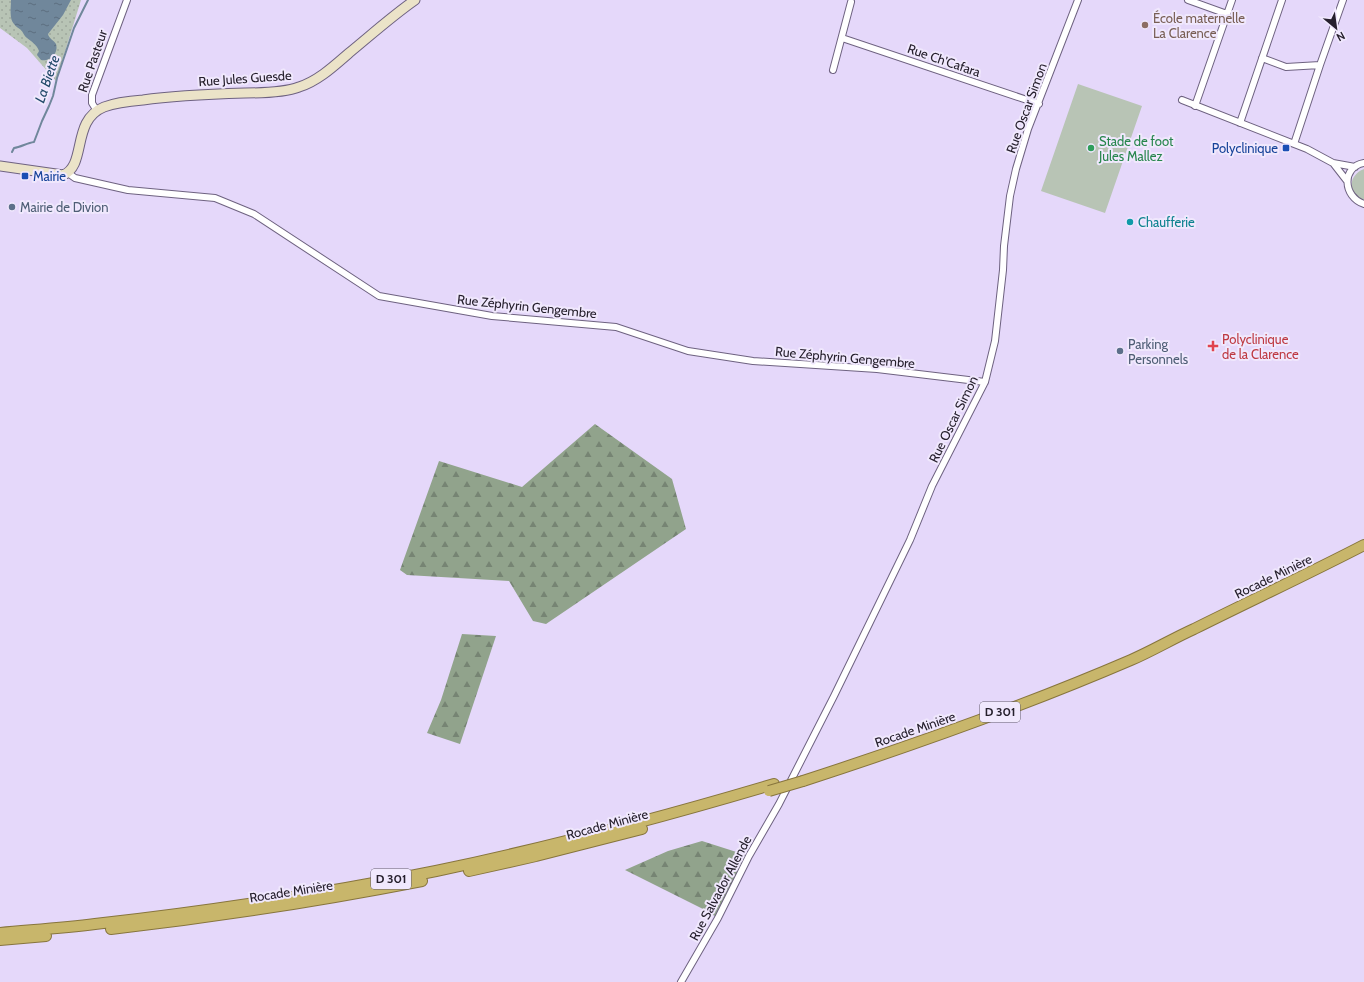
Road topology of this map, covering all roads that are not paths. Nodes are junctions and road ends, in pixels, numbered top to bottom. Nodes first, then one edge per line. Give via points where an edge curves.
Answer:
1 (127, 0) edge
2 (415, 0) edge
3 (1078, 0) edge
4 (1188, 0) edge
5 (1232, 0) edge
6 (1282, 0) edge
7 (1343, 0) edge
8 (851, 2) dead end
9 (1228, 14) junction
10 (842, 38) junction
11 (1262, 58) junction
12 (1320, 65) junction
13 (833, 70) dead end
14 (1182, 100) dead end
15 (1039, 104) junction
16 (1195, 106) junction
17 (97, 111) junction
18 (1240, 123) junction
19 (1294, 144) junction
20 (1333, 163) junction
21 (1364, 163) edge
22 (0, 166) edge
23 (1355, 167) junction
24 (68, 173) junction
25 (1347, 181) junction
26 (1364, 204) edge
27 (985, 382) junction
28 (1362, 547) edge
29 (772, 788) junction
30 (779, 804) joint
31 (0, 933) edge
32 (0, 940) edge
33 (681, 982) edge

1 - 17 street, Rue Pasteur via 92,95 92,103
2 - 17 main road, Rue Jules Guesde via 330,69 299,87 262,93 157,98 119,103
3 - 15 street, Rue Oscar Simon
4 - 9 street
5 - 9 street
6 - 11 street
7 - 12 street
8 - 10 street
9 - 16 street
10 - 13 street
10 - 15 street, Rue Ch'Cafara
11 - 12 street via 1286,67
11 - 18 street
12 - 19 street
14 - 16 street
15 - 27 street, Rue Oscar Simon via 1020,155 1010,196 995,341
16 - 18 street
17 - 24 main road, Rue Pasteur via 86,122 75,162
18 - 19 street
19 - 20 street
20 - 23 street
20 - 25 street
21 - 23 street
22 - 24 main road via 63,175
23 - 25 street
24 - 27 street, Rue Zéphyrin Gengembre via 75,178 128,190 215,198 254,214 379,296 492,316 616,326 688,351 753,361 877,369
25 - 26 street via 1353,198
27 - 30 street, Rue Oscar Simon via 932,486 910,540 863,637
28 - 29 highway, Rocade Minière / D 301 via 1192,630 1033,694
29 - 31 highway, Rocade Minière / D 301 via 522,852 434,871 200,911
29 - 32 highway, Rocade Minière / D 301 via 613,837 375,890 201,918
30 - 33 street, Rue Salvador Allende

